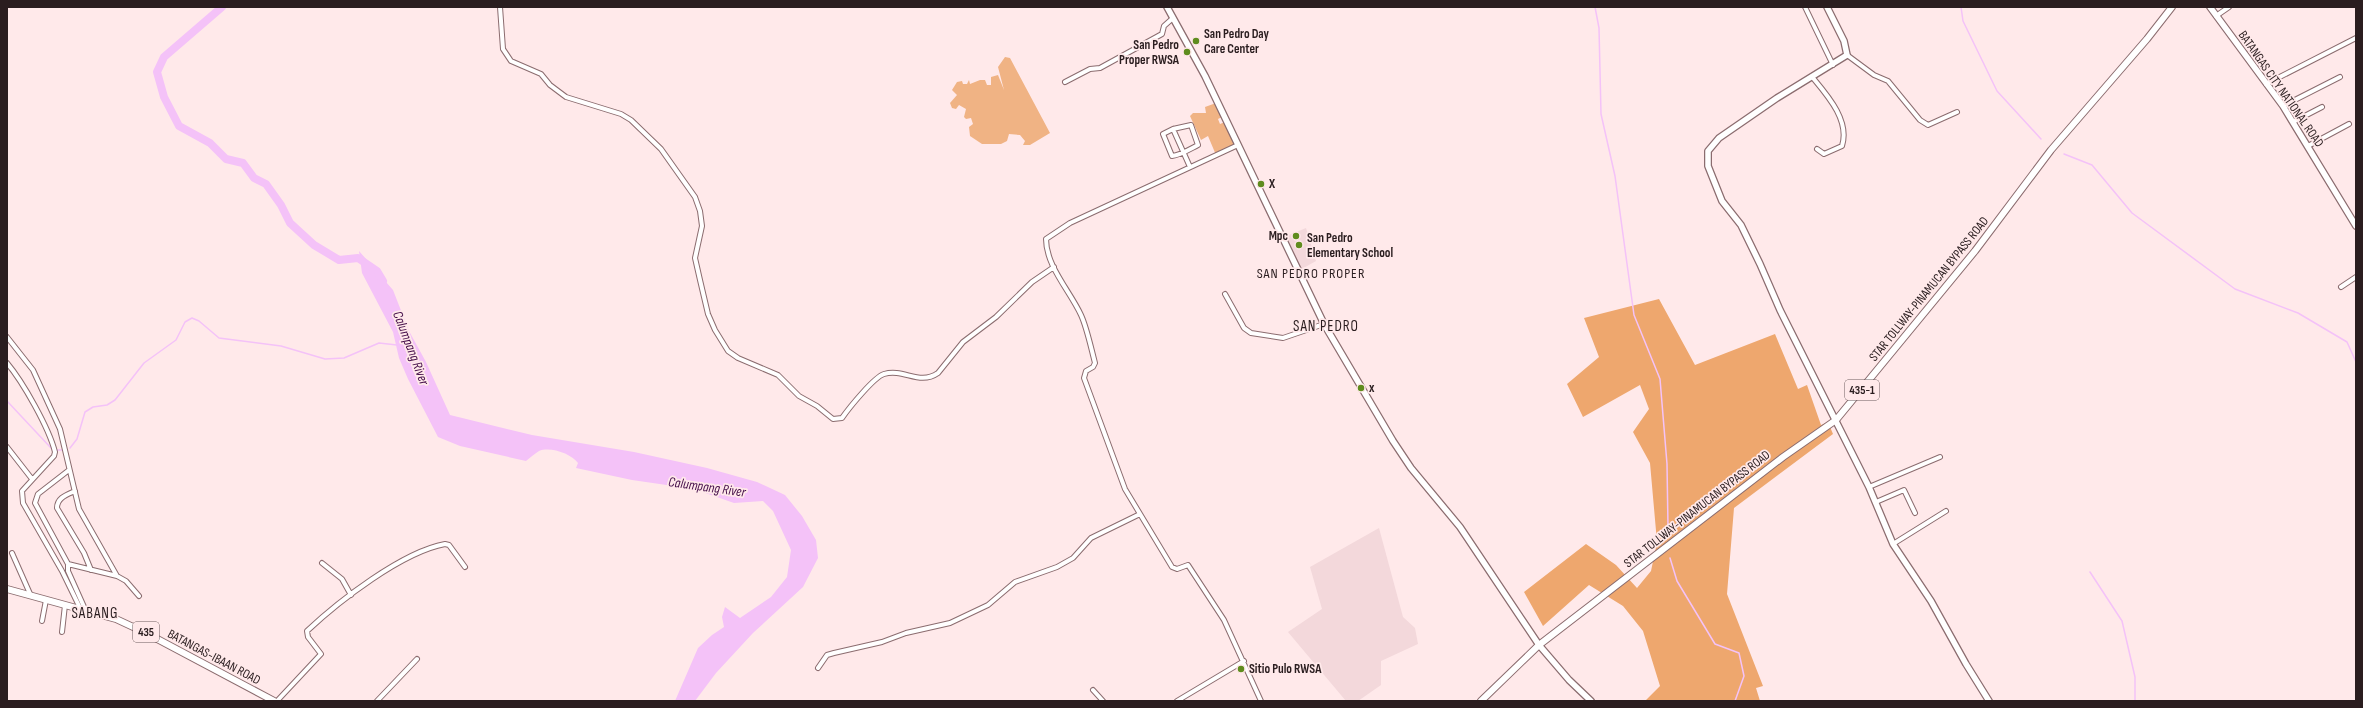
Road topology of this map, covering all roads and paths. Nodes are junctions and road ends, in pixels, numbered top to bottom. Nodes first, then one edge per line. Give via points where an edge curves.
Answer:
1 (500, 7) edge
2 (1167, 7) edge
3 (1805, 7) edge
4 (1827, 7) edge
5 (2172, 7) edge
6 (2210, 7) edge
7 (2229, 7) edge
8 (2216, 16) junction
9 (1173, 18) junction
10 (2356, 38) edge
11 (1847, 55) junction
12 (1833, 65) junction
13 (2340, 77) dead end
14 (1813, 78) junction
15 (1065, 82) dead end
16 (2266, 84) junction
17 (2283, 106) junction
18 (2322, 106) dead end
19 (1957, 112) dead end
20 (2293, 122) junction
21 (2349, 124) dead end
22 (1173, 129) junction
23 (1238, 145) junction
24 (2308, 146) junction
25 (1817, 149) dead end
26 (1183, 152) junction
27 (1190, 167) junction
28 (2356, 226) edge
29 (1054, 267) junction
30 (2356, 277) edge
31 (2341, 287) dead end
32 (1225, 294) dead end
33 (1324, 324) junction
34 (7, 337) edge
35 (7, 363) edge
36 (1836, 420) junction
37 (7, 447) edge
38 (1940, 457) dead end
39 (70, 470) junction
40 (32, 479) junction
41 (1869, 488) junction
42 (75, 491) junction
43 (1876, 502) junction
44 (1946, 511) dead end
45 (1915, 513) dead end
46 (1140, 514) junction
47 (1893, 544) junction
48 (12, 553) dead end
49 (322, 563) dead end
50 (68, 564) junction
51 (465, 567) dead end
52 (91, 570) junction
53 (62, 571) junction
54 (68, 571) junction
55 (117, 576) junction
56 (7, 589) edge
57 (351, 595) junction
58 (31, 596) junction
59 (139, 596) dead end
60 (46, 600) junction
61 (65, 605) junction
62 (82, 609) junction
63 (42, 621) dead end
64 (62, 632) dead end
65 (1539, 645) junction
66 (417, 659) dead end
67 (1244, 661) junction
68 (818, 668) dead end
69 (1093, 690) dead end
70 (275, 701) edge
71 (377, 701) edge
72 (1103, 701) edge
73 (1177, 701) edge
74 (1261, 701) edge
75 (1481, 701) edge
76 (1591, 701) edge
77 (1989, 701) edge

1 - 29 street via 503,49 511,61 541,74 550,85 566,97 621,114 632,120 661,149 695,197 702,226 695,258 708,314 728,351 738,358 778,374 799,396 834,418 842,418 875,379 884,374 893,372 921,379 938,374 963,342 996,317 1032,282
2 - 9 street
3 - 12 street
4 - 11 street via 1844,41
5 - 36 main road, STAR TOLLWAY-PINAMUCAN BYPASS ROAD / 435-1 via 2051,150 1975,252
6 - 8 street, BATANGAS CITY NATIONAL ROAD
7 - 8 street
8 - 16 street, BATANGAS CITY NATIONAL ROAD
9 - 15 street via 1164,26 1162,34 1100,68 1090,69
9 - 23 street via 1205,76
10 - 16 street
11 - 12 street
11 - 19 street via 1888,82 1928,126
12 - 14 street
13 - 17 street
14 - 25 street via 1834,106 1844,136 1842,146 1835,150 1824,154
14 - 36 street via 1777,98 1719,138 1710,148 1707,160 1709,173 1722,201 1743,230
16 - 17 street, BATANGAS CITY NATIONAL ROAD
17 - 20 street, BATANGAS CITY NATIONAL ROAD
18 - 20 street
20 - 24 street, BATANGAS CITY NATIONAL ROAD
21 - 24 street
22 - 26 street
22 - 26 street via 1163,134 1172,156
22 - 26 street via 1191,125 1194,131 1198,145
23 - 27 street
23 - 33 street
24 - 28 street, BATANGAS CITY NATIONAL ROAD
26 - 27 street
27 - 29 street via 1051,234 1046,239 1046,247
29 - 46 street via 1085,324 1095,363 1086,371 1084,378 1125,488
30 - 31 street
32 - 33 street via 1244,328 1251,333 1283,338
33 - 65 street via 1411,468 1460,527
34 - 39 street via 33,370 60,429
35 - 40 street via 17,375 55,452
36 - 41 street
36 - 65 main road, STAR TOLLWAY-PINAMUCAN BYPASS ROAD / 435-1 via 1783,457
37 - 40 street
38 - 41 street
39 - 42 street
39 - 50 street via 35,498 36,508
40 - 53 street via 21,494 23,503
41 - 43 street
42 - 52 street via 63,496 57,503 57,508 84,553
42 - 55 street via 79,509
43 - 45 street via 1904,490
43 - 47 street
44 - 47 street
46 - 67 street via 1172,567 1177,569 1188,565 1207,591
46 - 68 street via 1092,538 1073,558 1062,564 1015,582 988,605 950,623 834,652 827,655
47 - 77 street via 1929,597
48 - 58 street
49 - 57 street via 342,579
50 - 52 street
50 - 54 street
51 - 57 street via 449,545 440,545 399,561
52 - 55 street
53 - 54 street
53 - 62 street
54 - 62 street
55 - 59 street via 126,581
56 - 58 main road, BATANGAS-IBAAN ROAD / 435
57 - 70 street via 307,631 308,637 321,654
58 - 60 main road, BATANGAS-IBAAN ROAD / 435
60 - 61 main road, BATANGAS-IBAAN ROAD / 435
60 - 63 street
61 - 62 main road, BATANGAS-IBAAN ROAD / 435
61 - 64 street
62 - 70 main road, BATANGAS-IBAAN ROAD / 435 via 139,629
65 - 75 main road, STAR TOLLWAY-PINAMUCAN BYPASS ROAD / 435-1
65 - 76 street
66 - 71 street
67 - 73 street
67 - 74 street
69 - 72 street

